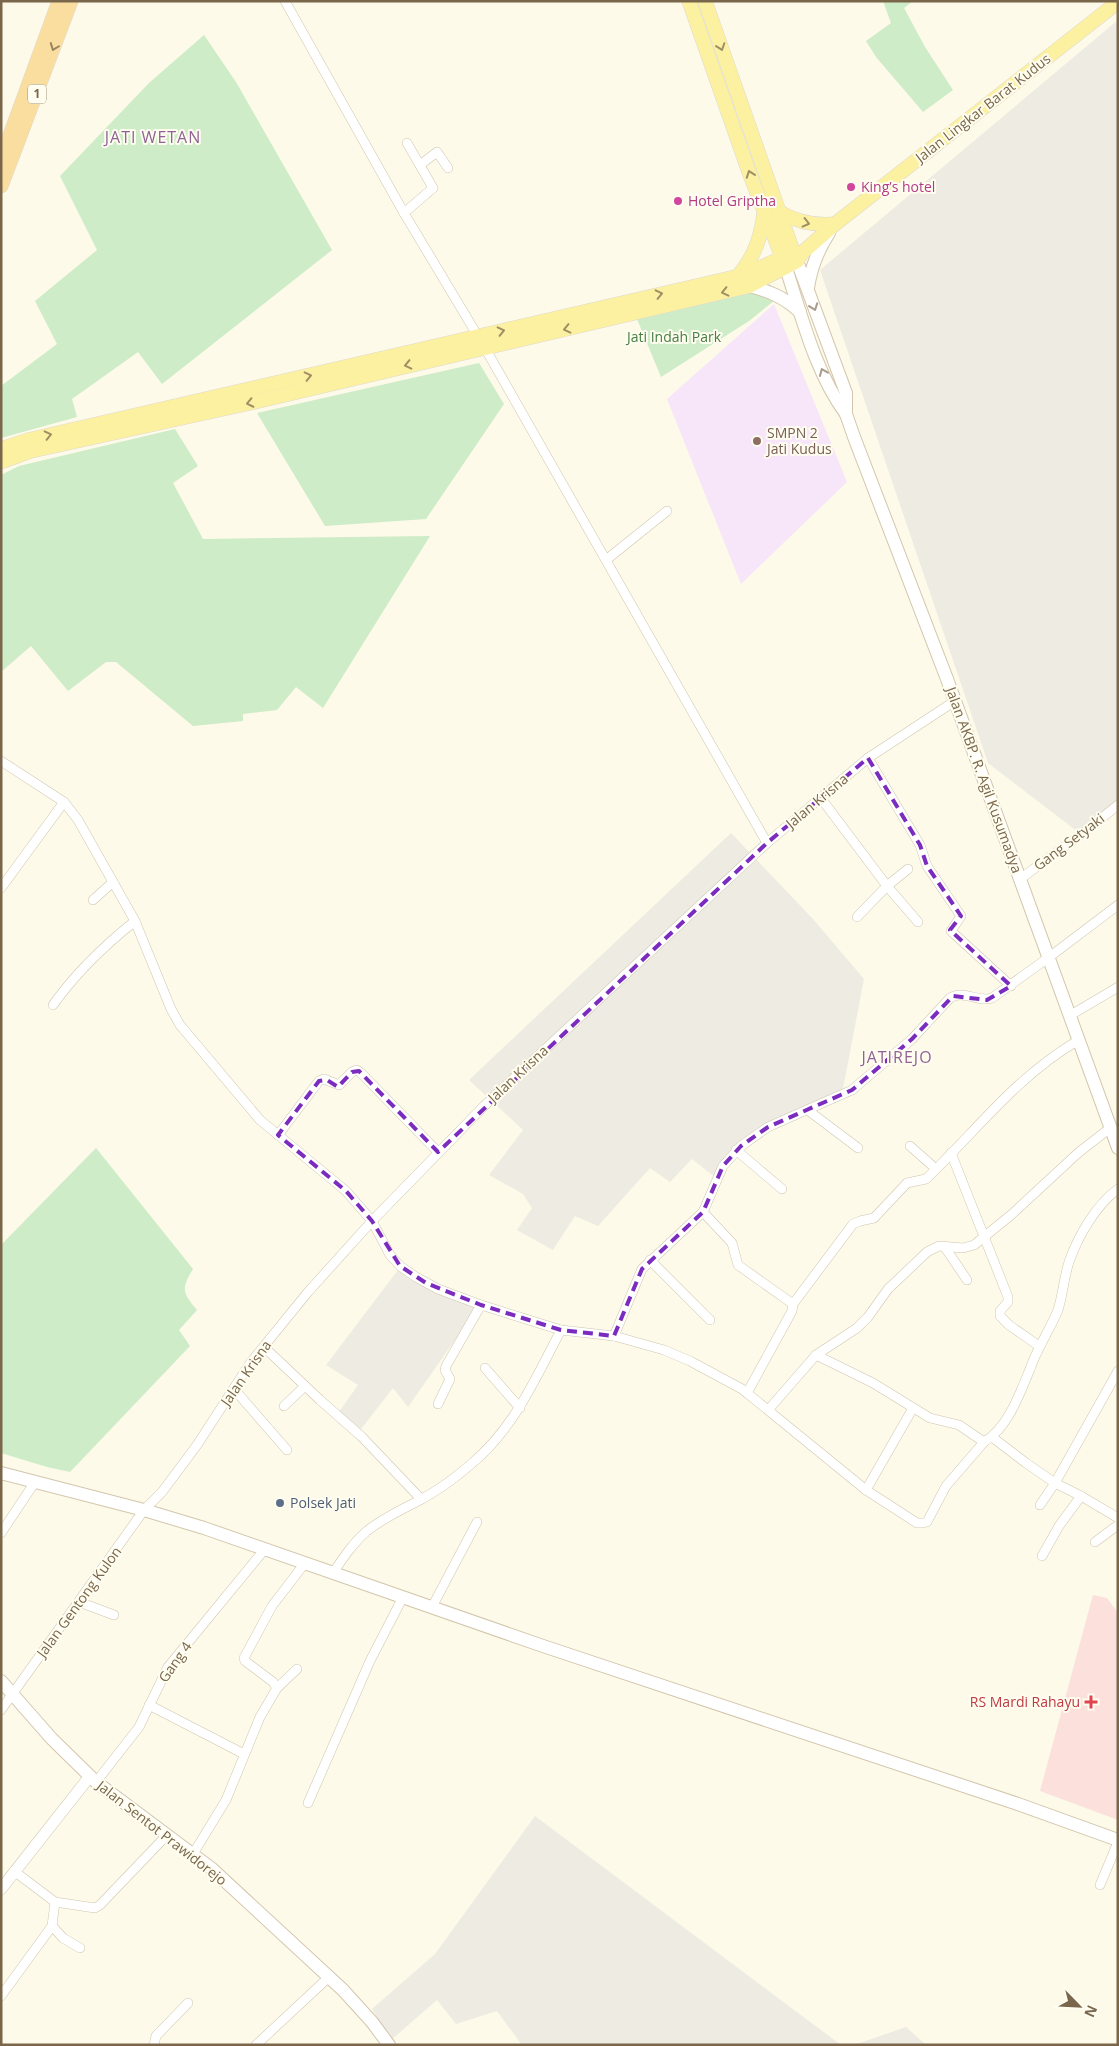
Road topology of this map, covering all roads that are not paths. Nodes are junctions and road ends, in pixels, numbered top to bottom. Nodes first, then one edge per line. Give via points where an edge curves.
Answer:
1 (60, 1) edge
2 (71, 1) edge
3 (285, 1) edge
4 (689, 1) edge
5 (705, 1) edge
6 (1118, 2) edge
7 (407, 143) dead end
8 (1, 160) edge
9 (420, 165) junction
10 (448, 168) dead end
11 (1, 186) edge
12 (779, 212) junction
13 (404, 213) junction
14 (764, 213) junction
15 (835, 224) junction
16 (792, 259) junction
17 (738, 276) junction
18 (748, 286) junction
19 (808, 289) junction
20 (801, 314) junction
21 (482, 342) junction
22 (846, 414) junction
23 (1, 450) edge
24 (1, 462) edge
25 (667, 511) dead end
26 (606, 560) junction
27 (955, 701) junction
28 (868, 758) junction
29 (1, 761) edge
30 (820, 797) junction
31 (64, 802) junction
32 (1118, 805) edge
33 (767, 842) junction
34 (908, 869) dead end
35 (1020, 879) junction
36 (113, 882) junction
37 (887, 886) junction
38 (1, 888) edge
39 (93, 900) dead end
40 (1118, 905) edge
41 (857, 917) dead end
42 (135, 921) junction
43 (918, 922) dead end
44 (1048, 958) junction
45 (1010, 986) junction
46 (1118, 987) edge
47 (53, 1005) dead end
48 (1070, 1016) junction
49 (1077, 1041) junction
50 (809, 1111) junction
51 (1110, 1128) junction
52 (278, 1135) junction
53 (1117, 1143) edge
54 (910, 1146) dead end
55 (858, 1148) dead end
56 (736, 1150) junction
57 (438, 1152) junction
58 (951, 1153) junction
59 (936, 1169) junction
60 (782, 1189) dead end
61 (1118, 1189) edge
62 (703, 1212) junction
63 (372, 1221) junction
64 (983, 1238) junction
65 (944, 1246) junction
66 (650, 1260) junction
67 (967, 1280) dead end
68 (793, 1304) junction
69 (481, 1305) junction
70 (710, 1320) dead end
71 (561, 1330) junction
72 (614, 1336) junction
73 (264, 1346) junction
74 (1039, 1346) junction
75 (816, 1355) junction
76 (485, 1368) dead end
77 (1117, 1372) edge
78 (305, 1386) junction
79 (234, 1389) junction
80 (747, 1393) junction
81 (438, 1404) dead end
82 (284, 1406) dead end
83 (520, 1408) junction
84 (913, 1408) junction
85 (769, 1409) junction
86 (988, 1439) junction
87 (287, 1450) dead end
88 (1, 1473) edge
89 (35, 1482) junction
90 (1055, 1483) junction
91 (866, 1490) junction
92 (1082, 1496) junction
93 (421, 1499) junction
94 (1040, 1505) dead end
95 (144, 1510) junction
96 (1118, 1518) edge
97 (477, 1522) dead end
98 (1118, 1525) edge
99 (1, 1533) edge
100 (1095, 1542) dead end
101 (265, 1549) junction
102 (1042, 1556) dead end
103 (305, 1563) junction
104 (333, 1573) junction
105 (404, 1597) junction
106 (79, 1602) junction
107 (432, 1607) junction
108 (114, 1615) dead end
109 (297, 1669) dead end
110 (1, 1681) edge
111 (277, 1688) junction
112 (13, 1694) junction
113 (149, 1705) junction
114 (1, 1710) edge
115 (244, 1754) junction
116 (93, 1779) junction
117 (308, 1804) dead end
118 (168, 1835) junction
119 (1118, 1841) edge
120 (193, 1854) junction
121 (14, 1871) junction
122 (1100, 1886) dead end
123 (1, 1889) edge
124 (55, 1902) junction
125 (52, 1926) junction
126 (80, 1948) dead end
127 (328, 1977) junction
128 (1, 1996) edge
129 (188, 2003) dead end
130 (154, 2045) edge
131 (256, 2045) edge
132 (389, 2045) edge

1 - 8 highway, 1
2 -> 11 highway, 1
3 - 13 street
14 -> 4 main road, Jalan AKBP. R. Agil Kusumadya
5 -> 12 main road, Jalan AKBP. R. Agil Kusumadya
6 - 15 main road, Jalan Lingkar Barat Kudus
7 - 9 street
9 - 10 street via 437,152
9 - 13 street via 432,188
12 -> 15 main road via 805,223
12 - 16 main road, Jalan AKBP. R. Agil Kusumadya
13 - 21 street
14 - 16 main road, Jalan AKBP. R. Agil Kusumadya
14 - 17 main road via 755,252
15 - 16 main road, Jalan Lingkar Barat Kudus
15 - 19 main road via 816,254
16 - 17 main road
16 - 18 main road
16 - 19 main road, Jalan AKBP. R. Agil Kusumadya
16 - 20 main road, Jalan AKBP. R. Agil Kusumadya
21 -> 17 main road
18 - 20 main road via 780,296
18 -> 21 main road
19 -> 22 main road, Jalan AKBP. R. Agil Kusumadya via 846,393
22 -> 20 main road, Jalan AKBP. R. Agil Kusumadya via 832,393
23 -> 21 main road via 28,440
21 -> 24 main road via 263,400 31,451
21 - 26 street
22 - 27 main road, Jalan AKBP. R. Agil Kusumadya
25 - 26 street
26 - 33 street
27 - 28 street, Jalan Krisna
27 - 35 main road, Jalan AKBP. R. Agil Kusumadya
28 - 30 street, Jalan Krisna
28 - 45 street via 920,845 927,866 961,916 951,931
29 - 31 street
30 - 33 street, Jalan Krisna
30 - 37 street
31 - 36 street via 78,820
31 - 38 street
32 - 35 street, Gang Setyaki
33 - 57 street, Jalan Krisna
34 - 37 street
35 - 44 main road, Jalan AKBP. R. Agil Kusumadya
36 - 39 street
36 - 42 street
37 - 41 street
37 - 43 street
40 - 44 street
42 - 47 street via 66,987
42 - 52 street via 170,1009 180,1024 252,1112
44 - 45 street
44 - 48 main road, Jalan AKBP. R. Agil Kusumadya
45 - 50 street via 987,1000 953,996 912,1039 862,1083
46 - 48 street
48 - 49 main road, Jalan AKBP. R. Agil Kusumadya
49 - 51 main road, Jalan AKBP. R. Agil Kusumadya
49 - 58 street via 1051,1056 1030,1074
50 - 55 street
50 - 56 street via 758,1132
51 - 53 main road, Jalan AKBP. R. Agil Kusumadya
51 - 64 street via 1078,1152
52 - 57 street via 319,1081 324,1079 339,1085 357,1070
52 - 63 street via 339,1184
54 - 59 street
56 - 60 street
56 - 62 street via 723,1166
57 - 63 street, Jalan Krisna
58 - 59 street
58 - 64 street
59 - 68 street via 926,1179 902,1186 874,1218 853,1224
61 - 74 street via 1092,1218 1076,1248 1066,1273 1058,1310
62 - 66 street
62 - 68 street via 732,1243 738,1265
63 - 69 street via 390,1255 408,1272 438,1289
63 - 73 street, Jalan Krisna
64 - 65 street via 968,1248
64 - 74 street via 1008,1297 1000,1316
65 - 67 street
65 - 75 street via 927,1252 888,1289 857,1328
66 - 70 street
66 - 72 street via 638,1277
68 - 80 street
69 - 71 street
69 - 81 street via 446,1366 450,1379
71 - 72 street
71 - 83 street
72 - 80 street via 677,1355
73 - 78 street
73 - 79 street, Jalan Krisna
74 - 86 street via 1014,1406
75 - 84 street via 873,1383
75 - 85 street
76 - 83 street
77 - 90 street
78 - 82 street
78 - 93 street via 362,1437
79 - 87 street
79 - 95 street, Jalan Krisna via 197,1445 162,1492
80 - 85 street
83 - 93 street via 495,1442 470,1466
84 - 86 street via 930,1418 959,1425
84 - 91 street
85 - 91 street
86 - 90 street
86 - 91 street via 946,1486 924,1523 917,1522
88 - 89 main road
89 - 95 main road
89 - 99 street
90 - 92 street
90 - 94 street
92 - 96 street
92 - 102 street
93 - 104 street via 388,1516 365,1533
95 - 101 main road
95 - 106 street, Jalan Gentong Kulon
97 - 107 street
98 - 100 street
101 - 103 main road
101 - 113 street, Gang 4 via 168,1667
103 - 104 main road
103 - 111 street via 272,1606 244,1658
104 - 105 main road
105 - 107 main road
105 - 117 street via 370,1661
106 - 108 street
106 - 112 street, Jalan Gentong Kulon
107 - 119 main road via 1018,1804
109 - 111 street
110 - 112 main road, Jalan Sentot Prawidorejo
111 - 115 street
112 - 114 street, Jalan Gentong Kulon
112 - 116 main road, Jalan Sentot Prawidorejo
113 - 115 street
113 - 116 street, Gang 4 via 139,1727
115 - 120 street via 226,1800
116 - 118 main road, Jalan Sentot Prawidorejo
116 - 121 street
118 - 120 main road, Jalan Sentot Prawidorejo
118 - 124 street via 100,1905 92,1908
119 - 122 street
120 - 127 main road, Jalan Sentot Prawidorejo
121 - 123 street
121 - 124 street
124 - 125 street
125 - 126 street via 63,1938
125 - 128 street
127 - 131 street
127 - 132 main road, Jalan Sentot Prawidorejo via 372,2022
129 - 130 street via 156,2036

